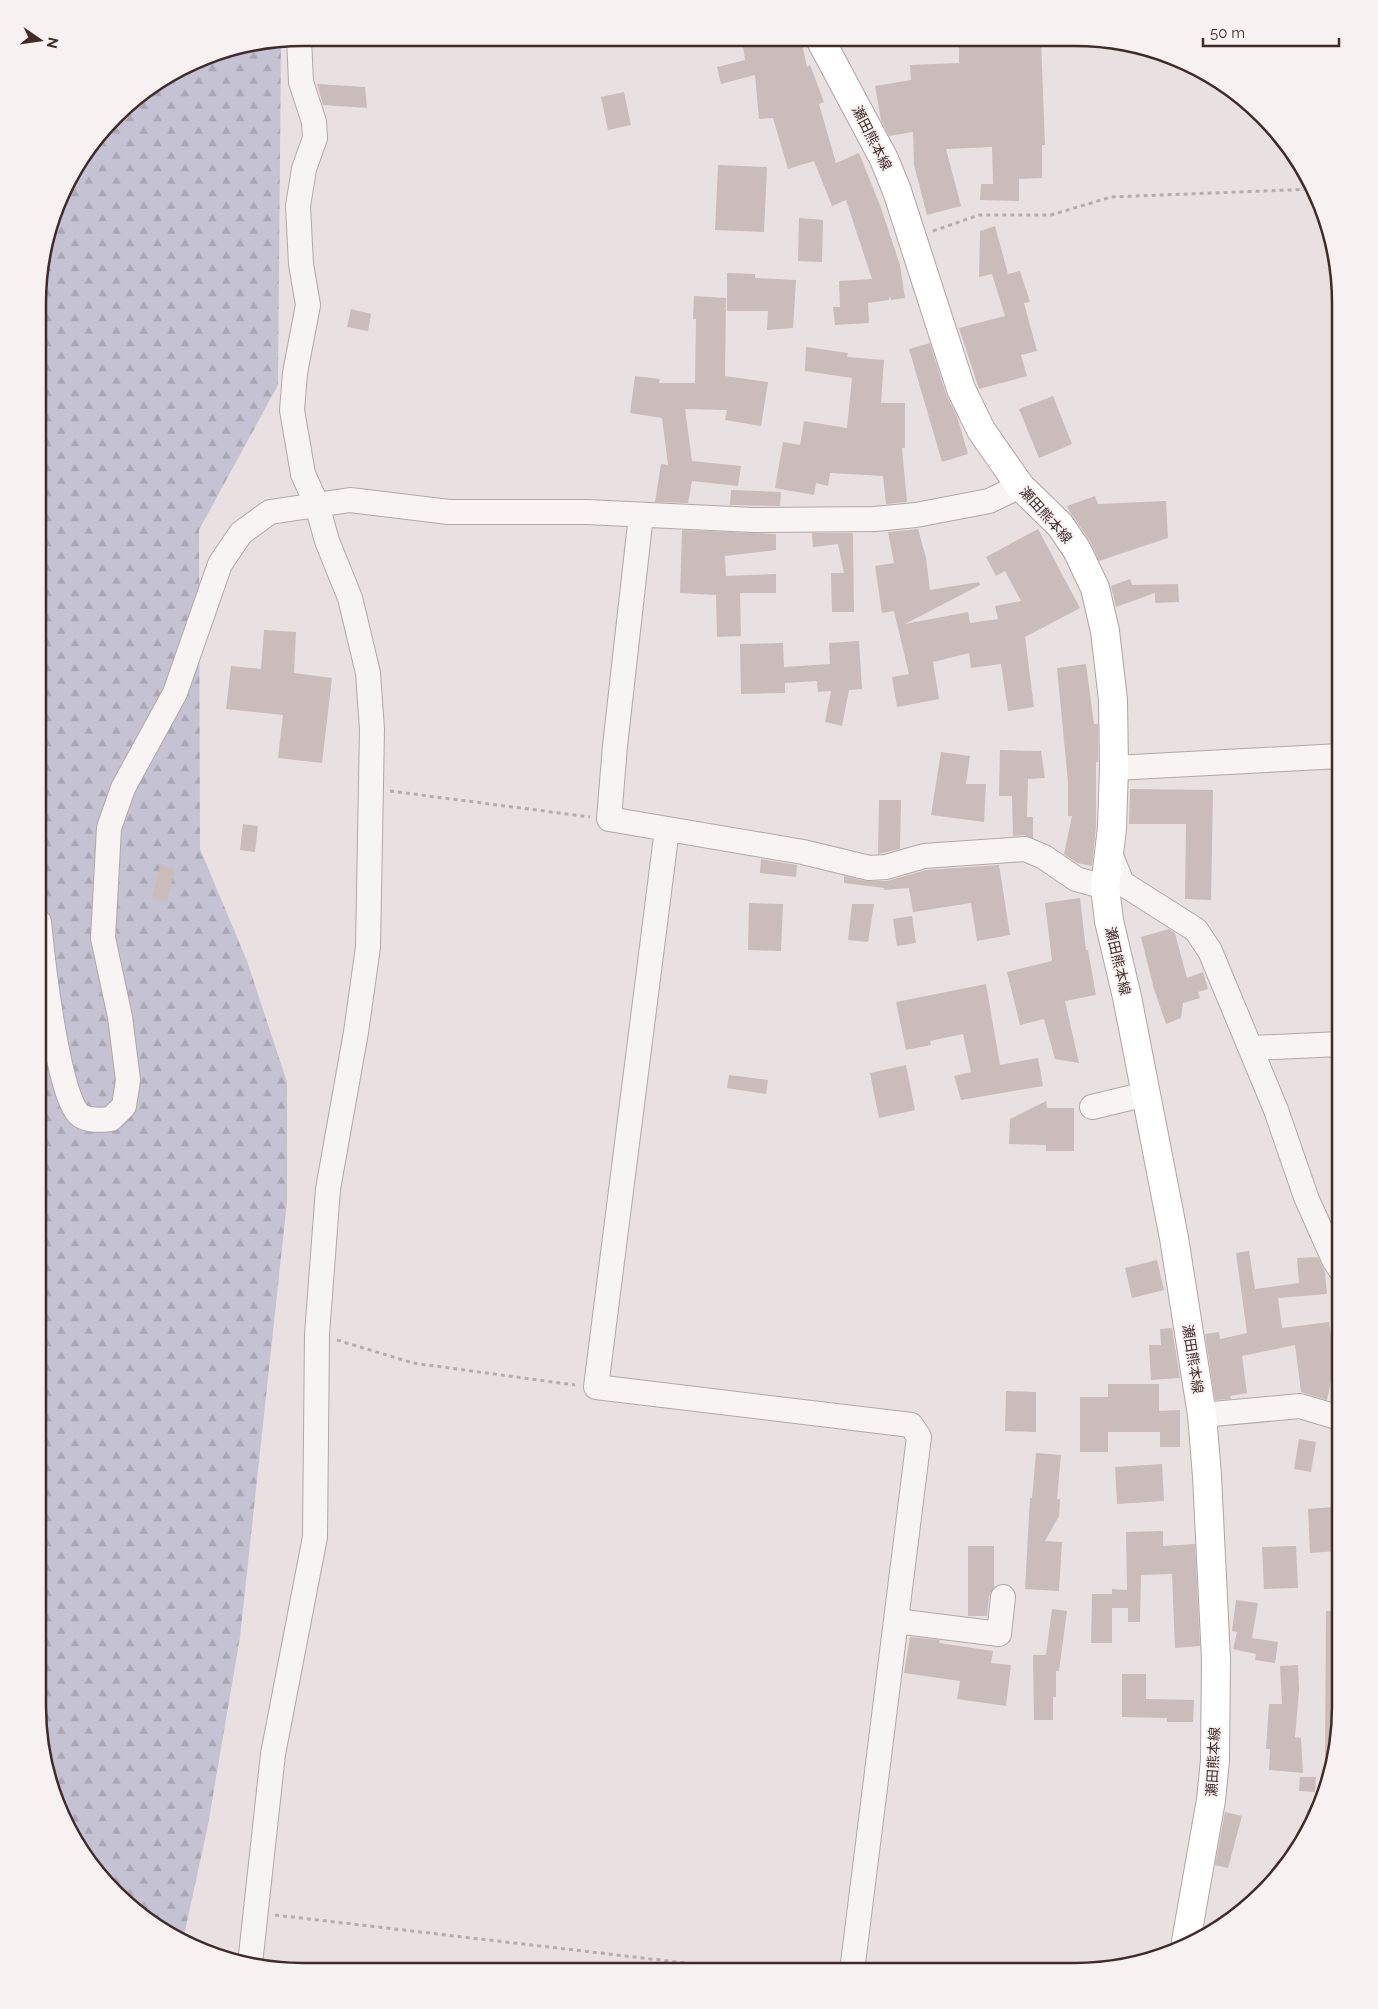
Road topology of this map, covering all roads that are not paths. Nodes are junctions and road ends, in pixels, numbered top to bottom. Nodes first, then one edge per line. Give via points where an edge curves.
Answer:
1 (299, 46) edge
2 (824, 46) edge
3 (1020, 486) junction
4 (317, 505) junction
5 (642, 514) junction
6 (1332, 756) edge
7 (1114, 768) junction
8 (666, 829) junction
9 (1109, 851) junction
10 (1105, 887) junction
11 (46, 983) edge
12 (1332, 1044) edge
13 (1252, 1048) junction
14 (1146, 1094) junction
15 (1092, 1107) dead end
16 (1332, 1256) edge
17 (1202, 1415) junction
18 (1332, 1416) edge
19 (1003, 1597) dead end
20 (896, 1622) junction
21 (1186, 1937) edge
22 (251, 1957) edge
23 (853, 1963) edge

1 - 4 street via 301,82 314,122 315,138 304,169 298,206 301,264 308,305 292,410 303,474
2 - 3 main road, 瀬田熊本線 via 884,158 897,190 961,389 981,430
3 - 5 street via 988,501 875,520 753,520
3 - 7 main road, 瀬田熊本線 via 1060,525 1077,550 1095,588 1105,631 1113,700
4 - 5 street via 350,500 449,512
4 - 11 street via 270,512 241,533 220,564 175,693 123,788 109,828 103,938 120,1017 128,1080 124,1106 111,1119 95,1120 80,1115 68,1096
4 - 22 street via 327,541 350,598 368,673 372,729 368,947 328,1189 317,1334 315,1538 273,1754
5 - 8 street via 609,820
6 - 7 street
7 - 9 main road, 瀬田熊本線
8 - 10 street via 810,853 869,868 886,868 924,856 1025,850 1044,857 1076,879
8 - 20 street via 596,1387 911,1425 919,1437
9 - 10 main road, 瀬田熊本線
9 - 13 street via 1122,883 1196,930 1210,951
10 - 14 main road, 瀬田熊本線 via 1109,921
12 - 13 street
13 - 16 street via 1306,1198
14 - 15 street
14 - 17 main road, 瀬田熊本線 via 1174,1238
17 - 18 street via 1300,1406
17 - 21 main road, 瀬田熊本線 via 1216,1659 1215,1760 1211,1800
19 - 20 street via 998,1634
20 - 23 street

